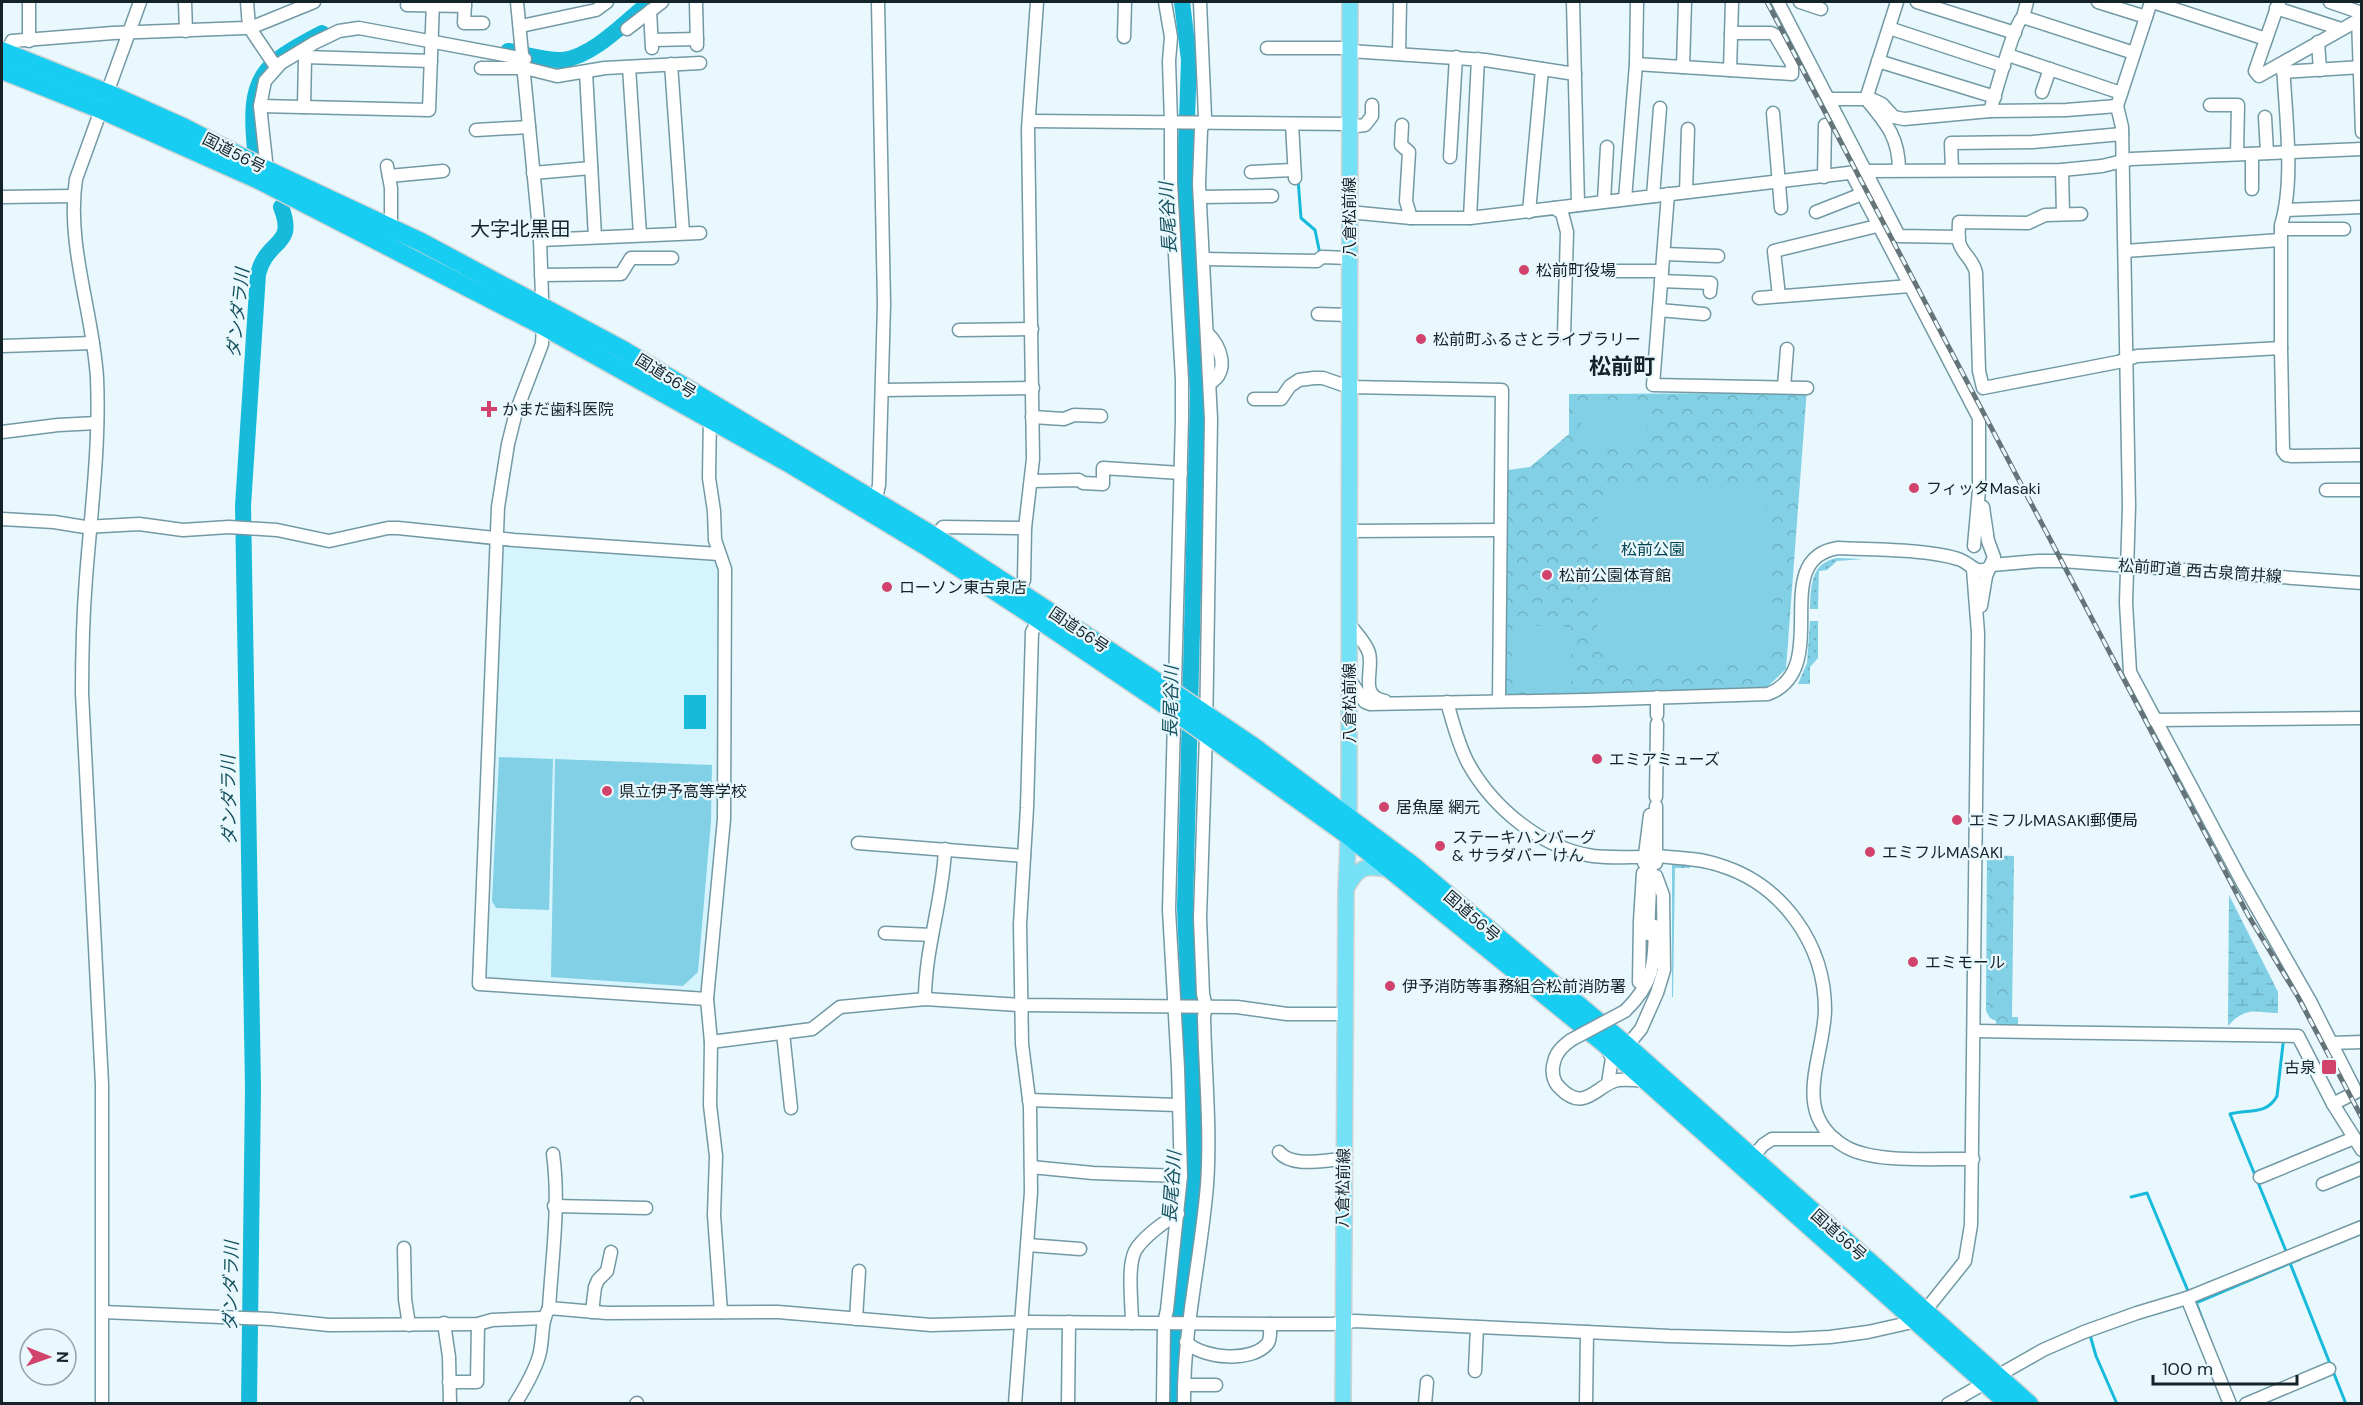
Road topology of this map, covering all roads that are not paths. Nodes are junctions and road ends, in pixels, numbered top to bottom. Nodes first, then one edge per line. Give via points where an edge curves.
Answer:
1 (29, 2) edge
2 (140, 2) edge
3 (185, 2) edge
4 (247, 2) edge
5 (314, 2) edge
6 (517, 2) edge
7 (607, 2) edge
8 (662, 2) edge
9 (696, 2) edge
10 (878, 2) edge
11 (1037, 2) edge
12 (1125, 2) edge
13 (1165, 2) edge
14 (1200, 2) edge
15 (1337, 2) edge
16 (1350, 2) edge
17 (1400, 2) edge
18 (1573, 2) edge
19 (1637, 2) edge
20 (1685, 2) edge
21 (1732, 2) edge
22 (1778, 2) edge
23 (1800, 2) edge
24 (1896, 2) edge
25 (1917, 2) edge
26 (2027, 2) edge
27 (2098, 2) edge
28 (2152, 2) edge
29 (2330, 2) edge
30 (433, 4) edge
31 (465, 4) edge
32 (407, 5) dead end
33 (2278, 5) edge
34 (1821, 9) dead end
35 (650, 11) junction
36 (2023, 17) junction
37 (2146, 17) junction
38 (2360, 17) edge
39 (483, 23) dead end
40 (521, 26) junction
41 (249, 27) junction
42 (1889, 28) junction
43 (627, 29) dead end
44 (2341, 29) junction
45 (186, 31) junction
46 (129, 33) junction
47 (1731, 33) junction
48 (2014, 33) junction
49 (1124, 37) dead end
50 (2266, 39) junction
51 (29, 41) junction
52 (432, 41) junction
53 (2318, 42) junction
54 (1267, 48) dead end
55 (1350, 49) junction
56 (2134, 53) junction
57 (1400, 54) junction
58 (1456, 57) junction
59 (1478, 59) junction
60 (3, 60) edge
61 (2006, 60) junction
62 (431, 61) junction
63 (1878, 61) junction
64 (700, 63) dead end
65 (274, 64) junction
66 (525, 64) junction
67 (671, 64) junction
68 (1636, 64) junction
69 (629, 67) junction
70 (1683, 67) junction
71 (2361, 67) edge
72 (481, 68) dead end
73 (2283, 68) junction
74 (1542, 69) junction
75 (2050, 69) junction
76 (1730, 70) junction
77 (2320, 70) junction
78 (586, 72) junction
79 (1575, 74) junction
80 (2042, 92) dead end
81 (2121, 93) junction
82 (1866, 98) junction
83 (1995, 98) junction
84 (1829, 99) junction
85 (105, 101) junction
86 (1372, 105) dead end
87 (2210, 105) dead end
88 (260, 106) junction
89 (2117, 106) junction
90 (304, 107) junction
91 (1660, 108) dead end
92 (1990, 111) junction
93 (1773, 113) dead end
94 (2265, 117) dead end
95 (1030, 121) junction
96 (1174, 122) junction
97 (1202, 123) junction
98 (1292, 124) junction
99 (1402, 124) dead end
100 (1825, 125) dead end
101 (1349, 126) junction
102 (529, 127) junction
103 (1688, 129) dead end
104 (476, 130) dead end
105 (2361, 132) edge
106 (2122, 134) junction
107 (1607, 147) dead end
108 (2361, 149) edge
109 (2288, 152) junction
110 (2267, 153) junction
111 (2237, 154) junction
112 (2252, 154) junction
113 (1450, 157) dead end
114 (2123, 162) junction
115 (591, 168) junction
116 (1899, 170) junction
117 (1952, 170) junction
118 (2062, 170) junction
119 (443, 171) dead end
120 (1865, 171) junction
121 (1251, 172) dead end
122 (532, 173) junction
123 (1852, 174) junction
124 (264, 176) junction
125 (1824, 177) junction
126 (1778, 182) junction
127 (2252, 189) dead end
128 (1686, 192) junction
129 (1668, 194) junction
130 (1862, 194) junction
131 (73, 196) junction
132 (1272, 196) dead end
133 (1653, 196) junction
134 (2, 197) edge
135 (1200, 197) junction
136 (1624, 199) junction
137 (1604, 201) junction
138 (1578, 204) junction
139 (2361, 207) edge
140 (1554, 208) junction
141 (1781, 208) dead end
142 (2286, 210) junction
143 (1349, 212) junction
144 (1529, 212) junction
145 (1816, 212) dead end
146 (2063, 214) junction
147 (2081, 214) dead end
148 (1411, 218) junction
149 (1470, 218) junction
150 (1878, 226) junction
151 (391, 229) junction
152 (2344, 229) dead end
153 (683, 233) junction
154 (700, 233) dead end
155 (640, 235) junction
156 (2281, 235) junction
157 (595, 237) junction
158 (1959, 237) junction
159 (540, 240) junction
160 (2125, 251) junction
161 (1664, 254) junction
162 (1718, 256) dead end
163 (672, 258) dead end
164 (1349, 258) junction
165 (1203, 259) junction
166 (1614, 271) dead end
167 (541, 275) junction
168 (1662, 276) junction
169 (1910, 286) junction
170 (1710, 292) dead end
171 (1779, 296) junction
172 (1759, 298) dead end
173 (542, 306) junction
174 (1659, 310) junction
175 (1318, 314) dead end
176 (1704, 314) dead end
177 (1349, 315) junction
178 (543, 326) junction
179 (1032, 329) junction
180 (959, 331) dead end
181 (1564, 335) dead end
182 (93, 343) junction
183 (2, 346) edge
184 (2282, 348) junction
185 (1787, 349) dead end
186 (2128, 358) junction
187 (1349, 387) junction
188 (1784, 387) junction
189 (1033, 388) junction
190 (1807, 388) dead end
191 (882, 390) junction
192 (1254, 399) dead end
193 (710, 411) junction
194 (1032, 417) junction
195 (1101, 417) dead end
196 (97, 423) junction
197 (2, 432) edge
198 (2361, 455) edge
199 (1181, 473) junction
200 (1032, 481) junction
201 (1979, 490) junction
202 (2326, 490) dead end
203 (2361, 490) edge
204 (874, 507) junction
205 (2, 519) edge
206 (92, 526) junction
207 (1025, 528) junction
208 (1500, 530) junction
209 (1350, 531) junction
210 (936, 537) junction
211 (496, 538) junction
212 (1973, 547) junction
213 (720, 554) junction
214 (1928, 554) junction
215 (1991, 558) junction
216 (2127, 565) junction
217 (1971, 567) junction
218 (2361, 583) edge
219 (1019, 591) junction
220 (1042, 614) junction
221 (1350, 625) junction
222 (1978, 625) junction
223 (1349, 679) junction
224 (1655, 698) junction
225 (1389, 702) junction
226 (1447, 702) junction
227 (1499, 702) junction
228 (1175, 703) junction
229 (2361, 718) edge
230 (2154, 720) junction
231 (1204, 723) junction
232 (1349, 817) junction
233 (1349, 836) junction
234 (858, 843) dead end
235 (945, 849) junction
236 (1024, 856) junction
237 (1650, 857) junction
238 (1391, 870) junction
239 (1650, 875) junction
240 (1346, 890) junction
241 (885, 933) dead end
242 (1648, 934) junction
243 (932, 935) junction
244 (1652, 957) junction
245 (1639, 982) dead end
246 (707, 999) junction
247 (925, 999) junction
248 (1020, 1005) junction
249 (1177, 1008) junction
250 (1204, 1008) junction
251 (1345, 1014) junction
252 (1974, 1031) junction
253 (783, 1033) junction
254 (711, 1042) junction
255 (2361, 1042) edge
256 (1604, 1043) junction
257 (2331, 1043) junction
258 (1627, 1046) junction
259 (1646, 1081) junction
260 (1608, 1083) junction
261 (1029, 1101) junction
262 (2333, 1104) junction
263 (1178, 1105) junction
264 (791, 1108) dead end
265 (2354, 1138) junction
266 (1835, 1139) junction
267 (2361, 1150) edge
268 (1279, 1152) dead end
269 (553, 1154) dead end
270 (1753, 1157) junction
271 (1343, 1159) junction
272 (1973, 1159) junction
273 (1031, 1167) junction
274 (2361, 1168) edge
275 (1181, 1176) junction
276 (2260, 1177) dead end
277 (2322, 1184) dead end
278 (554, 1206) junction
279 (646, 1208) dead end
280 (1178, 1214) junction
281 (2360, 1231) edge
282 (1028, 1245) junction
283 (404, 1248) dead end
284 (1080, 1249) dead end
285 (611, 1252) dead end
286 (859, 1271) dead end
287 (2187, 1298) junction
288 (103, 1312) junction
289 (592, 1312) junction
290 (721, 1312) junction
291 (546, 1313) junction
292 (1921, 1316) junction
293 (856, 1319) junction
294 (1069, 1322) junction
295 (1343, 1322) junction
296 (444, 1323) junction
297 (1022, 1323) junction
298 (1132, 1323) junction
299 (1165, 1323) junction
300 (1188, 1323) junction
301 (478, 1324) junction
302 (1270, 1324) junction
303 (409, 1325) junction
304 (1477, 1327) junction
305 (1587, 1332) junction
306 (1186, 1342) junction
307 (2329, 1369) dead end
308 (1475, 1371) dead end
309 (1990, 1378) junction
310 (1426, 1382) dead end
311 (449, 1383) junction
312 (1184, 1385) junction
313 (1216, 1385) dead end
314 (2020, 1402) edge
315 (102, 1404) edge
316 (450, 1404) edge
317 (515, 1404) edge
318 (1016, 1404) edge
319 (1068, 1404) edge
320 (1163, 1404) edge
321 (1184, 1404) edge
322 (1343, 1404) edge
323 (1425, 1404) edge
324 (1586, 1404) edge
325 (1947, 1404) edge
326 (2230, 1404) edge
327 (2246, 1404) edge

1 - 51 street
2 - 46 street
3 - 45 street
4 - 41 street
5 - 41 street
6 - 40 street
7 - 40 street via 596,10
8 - 35 street
9 - 35 street via 697,43 652,44
10 - 191 street
11 - 95 street
12 - 49 street
13 - 96 street via 1171,37 1168,61
14 - 97 street via 1205,117
15 - 16 street
16 - 55 main road, 八倉松前線
17 - 57 street
18 - 79 street
19 - 68 street
20 - 70 street
21 - 47 street
22 - 84 street
23 - 34 street
24 - 42 street
25 - 48 street
26 - 36 street
27 - 37 street
28 - 37 street
28 - 50 street
29 - 38 street
30 - 31 street
30 - 32 street
30 - 52 street
31 - 39 street via 464,23
33 - 44 street
33 - 50 street
35 - 43 street
36 - 48 street
36 - 56 street
37 - 56 street
38 - 44 street
38 - 71 street
40 - 66 street
41 - 45 street
41 - 65 street
42 - 61 street
42 - 63 street
44 - 53 street
45 - 46 street
46 - 51 street
46 - 85 street
47 - 76 street
47 - 76 street via 1775,35 1792,64 1792,74
48 - 61 street
50 - 73 street via 2255,71 2259,76
51 - 60 street via 12,42
52 - 62 street
52 - 65 street via 359,28 339,31
52 - 66 street
53 - 73 street
53 - 77 street
54 - 55 street
55 - 57 street
55 - 101 main road, 八倉松前線
56 - 81 street
57 - 58 street
58 - 59 street
58 - 113 street
59 - 74 street
59 - 149 street
60 - 85 highway, 国道56号
61 - 75 street
61 - 83 street
62 - 90 street via 429,110
62 - 90 street via 304,57
63 - 82 street
63 - 83 street
64 - 67 street
65 - 88 street via 265,81
66 - 72 street
66 - 78 street via 557,76
66 - 102 street
67 - 69 street
67 - 153 street
68 - 70 street
68 - 136 street
69 - 78 street
69 - 155 street
70 - 76 street
71 - 77 street
71 - 105 street
73 - 77 street
73 - 109 street
74 - 79 street
74 - 144 street
75 - 80 street
75 - 81 street
78 - 115 street
79 - 138 street
81 - 89 street
82 - 84 street
82 - 92 street via 1882,104 1894,117 1904,119
82 - 116 street via 1897,142
83 - 92 street
84 - 120 street
85 - 124 highway, 国道56号
85 - 131 street
86 - 101 street via 1372,116 1365,125
87 - 111 street via 2238,105
88 - 90 street
88 - 124 street
89 - 92 street
89 - 106 street
91 - 133 street
93 - 126 street
94 - 110 street
95 - 96 street
95 - 179 street
96 - 97 street
96 - 199 street via 1171,183 1182,380
97 - 98 street
97 - 135 street
98 - 101 street
98 - 121 street via 1295,174
99 - 148 street via 1401,145 1409,152 1406,201
100 - 125 street
101 - 143 main road, 八倉松前線
102 - 104 street
102 - 122 street
103 - 128 street
106 - 114 street
106 - 117 street via 2033,142 1951,143
107 - 137 street
108 - 109 street
109 - 110 street
109 - 142 street
110 - 112 street
111 - 112 street
111 - 114 street
112 - 127 street
114 - 118 street
114 - 160 street
115 - 122 street
115 - 157 street
116 - 117 street
116 - 120 street
117 - 118 street
118 - 146 street
119 - 151 street via 388,171
120 - 123 street
120 - 158 street via 1899,236
122 - 159 street
123 - 125 street
123 - 130 street
124 - 151 highway, 国道56号
124 - 178 highway, 国道56号
125 - 126 street
126 - 128 street
126 - 141 street
128 - 129 street
129 - 133 street
129 - 161 street
130 - 145 street
130 - 150 street
131 - 134 street
131 - 182 street via 74,227
132 - 135 street
133 - 136 street
135 - 165 street
136 - 137 street
137 - 138 street
138 - 140 street
139 - 142 street
140 - 144 street
140 - 181 street via 1562,213 1567,232
142 - 156 street
143 - 148 street
143 - 164 main road, 八倉松前線
144 - 149 street
146 - 147 street
146 - 158 street via 2045,215 2028,224 1959,222
148 - 149 street
150 - 169 street
150 - 171 street via 1774,251
151 - 173 highway, 国道56号
152 - 156 street
153 - 154 street
153 - 155 street
155 - 157 street
156 - 160 street
156 - 184 street
157 - 159 street
158 - 186 street via 1962,250 1975,265 1983,388
159 - 167 street
160 - 186 street
161 - 162 street
161 - 168 street
163 - 167 street via 631,258 621,273
164 - 165 street
164 - 177 main road, 八倉松前線
165 - 231 street via 1211,419
166 - 168 street
167 - 173 street
168 - 170 street via 1711,283
168 - 174 street
169 - 171 street
169 - 201 street via 1979,418
171 - 172 street
173 - 178 street
173 - 193 highway, 国道56号 via 623,350
174 - 176 street
174 - 188 street via 1653,386
175 - 177 street
177 - 187 main road, 八倉松前線
178 - 193 highway, 国道56号
178 - 211 street via 542,344 508,444
179 - 180 street
179 - 189 street
182 - 183 street
182 - 196 street
184 - 186 street
184 - 198 street via 2283,451 2292,456
185 - 188 street
186 - 216 street
187 - 192 street via 1323,378 1306,379 1290,386 1281,399
187 - 208 street via 1502,390
187 - 209 main road, 八倉松前線
188 - 190 street
189 - 191 street
189 - 194 street
191 - 204 street
193 - 204 highway, 国道56号
193 - 213 street via 709,478
194 - 195 street
194 - 200 street
196 - 197 street
196 - 206 street
199 - 200 street via 1103,468 1103,484
199 - 228 street
200 - 207 street
201 - 212 street
201 - 215 street
202 - 203 street
204 - 210 highway, 国道56号
204 - 220 highway, 国道56号
205 - 206 street
206 - 211 street via 139,524 183,530 277,530 329,541 388,528
206 - 288 street via 82,635 82,693 102,1084
207 - 210 street via 943,526
207 - 219 street via 1024,580
208 - 209 street
208 - 227 street
209 - 221 main road, 八倉松前線
210 - 219 highway, 国道56号
211 - 213 street
211 - 246 street via 479,984
212 - 214 street
212 - 215 street via 1983,544
212 - 217 street via 1968,554
213 - 246 street via 725,569 724,819
214 - 217 street via 1957,558
214 - 224 street via 1827,550 1816,556 1804,576 1797,668 1782,687 1768,694
215 - 216 street, 松前町道 西古泉筒井線
215 - 217 street via 1983,571
215 - 222 street
216 - 218 street, 松前町道 西古泉筒井線
216 - 230 street via 2130,672
217 - 222 street
219 - 220 highway, 国道56号
220 - 228 highway, 国道56号
220 - 236 street via 1032,632
221 - 223 main road, 八倉松前線
221 - 225 street via 1369,654 1372,695
222 - 252 street
223 - 225 street via 1365,702
223 - 232 main road, 八倉松前線
224 - 227 street
224 - 237 street
225 - 226 street
226 - 227 street
226 - 237 street via 1460,745 1476,776 1516,820 1545,838 1584,854
228 - 231 highway, 国道56号
228 - 249 street via 1169,910
229 - 230 street
230 - 257 street
231 - 232 highway, 国道56号
231 - 233 highway, 国道56号
231 - 250 street via 1200,918
232 - 233 main road, 八倉松前線
232 - 258 highway, 国道56号 via 1412,865
233 - 238 highway, 国道56号
233 - 240 main road, 八倉松前線
234 - 235 street
235 - 236 street
235 - 243 street via 944,878
236 - 248 street
237 - 239 street
237 - 242 street
237 - 266 street via 1698,859 1734,871 1775,897 1801,926 1819,964 1825,998 1813,1096 1821,1121
238 - 240 main road via 1362,868
238 - 256 highway, 国道56号
239 - 242 street via 1645,923
239 - 244 street via 1655,945
239 - 245 street via 1640,900
239 - 258 street via 1664,895 1664,970 1641,1029
240 - 251 main road, 八倉松前線
241 - 243 street
242 - 244 street
243 - 247 street
244 - 260 street, bridge via 1645,990 1625,1011 1571,1040 1558,1051 1554,1062 1553,1074 1566,1095 1593,1096
246 - 254 street
247 - 248 street
247 - 253 street via 840,1007 812,1029
248 - 249 street
248 - 261 street
249 - 250 street
249 - 263 street
250 - 251 street
250 - 300 street via 1209,1160
251 - 271 main road, 八倉松前線
252 - 262 street via 2298,1036
252 - 272 street
253 - 254 street
253 - 264 street
254 - 290 street via 716,1156 714,1215
255 - 257 street
256 - 259 highway, 国道56号
256 - 260 street via 1612,1058
257 - 262 street via 2356,1092
258 - 270 highway, 国道56号
259 - 260 street
259 - 292 highway, 国道56号
261 - 263 street
261 - 273 street
262 - 265 street
263 - 275 street
265 - 267 street
265 - 276 street
266 - 270 street via 1772,1139
266 - 272 street via 1870,1156
268 - 271 street via 1293,1161
269 - 278 street
270 - 292 highway, 国道56号
271 - 295 main road, 八倉松前線
272 - 292 street via 1971,1225 1965,1262
273 - 275 street
273 - 282 street
274 - 277 street
275 - 280 street
278 - 279 street
278 - 291 street
280 - 298 street via 1165,1221 1132,1258
280 - 299 street
281 - 287 street
282 - 284 street
282 - 297 street
283 - 303 street
285 - 289 street via 607,1271 595,1287
286 - 293 street
287 - 309 street via 2084,1332
287 - 326 street
288 - 303 street via 329,1325
288 - 315 street
289 - 290 street
289 - 291 street
290 - 293 street via 802,1313
291 - 301 street
291 - 317 street via 539,1356
292 - 305 street via 1868,1332 1791,1339
292 - 309 highway, 国道56号
293 - 297 street via 931,1325
294 - 297 street
294 - 298 street
294 - 319 street
295 - 302 street
295 - 304 street
295 - 322 main road, 八倉松前線
296 - 301 street
296 - 303 street
296 - 311 street
297 - 318 street
298 - 299 street
299 - 300 street
299 - 320 street
300 - 302 street
300 - 306 street
301 - 311 street via 477,1382
302 - 306 street via 1267,1344 1250,1356 1204,1354
304 - 305 street
304 - 308 street
305 - 324 street
306 - 312 street
307 - 327 street
309 - 314 highway, 国道56号
309 - 325 street
310 - 323 street
311 - 316 street
312 - 313 street
312 - 321 street

